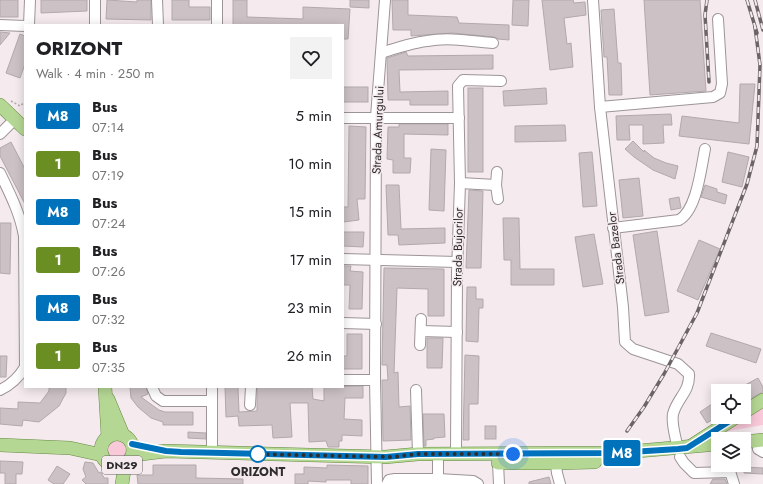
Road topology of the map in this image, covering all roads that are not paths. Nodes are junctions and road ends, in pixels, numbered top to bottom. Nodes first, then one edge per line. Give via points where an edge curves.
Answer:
1 (30, 0) edge
2 (95, 0) edge
3 (157, 0) edge
4 (217, 0) edge
5 (385, 0) edge
6 (592, 0) edge
7 (718, 20) dead end
8 (29, 24) edge
9 (95, 24) edge
10 (158, 24) edge
11 (217, 24) edge
12 (0, 25) edge
13 (24, 26) edge
14 (493, 43) dead end
15 (381, 53) junction
16 (501, 81) dead end
17 (0, 105) edge
18 (600, 107) junction
19 (376, 117) junction
20 (344, 118) edge
21 (458, 118) junction
22 (15, 119) junction
23 (24, 128) edge
24 (0, 134) edge
25 (705, 149) dead end
26 (497, 172) dead end
27 (0, 174) edge
28 (460, 183) junction
29 (496, 185) junction
30 (498, 199) dead end
31 (613, 228) junction
32 (24, 236) edge
33 (344, 259) edge
34 (376, 259) junction
35 (457, 262) junction
36 (421, 319) dead end
37 (344, 323) edge
38 (376, 324) junction
39 (421, 331) junction
40 (457, 332) junction
41 (420, 345) dead end
42 (24, 368) edge
43 (344, 380) edge
44 (375, 380) junction
45 (152, 388) edge
46 (212, 388) edge
47 (251, 388) edge
48 (105, 389) edge
49 (0, 390) edge
50 (416, 390) dead end
51 (763, 400) edge
52 (212, 401) junction
53 (250, 405) dead end
54 (751, 408) edge
55 (725, 424) edge
56 (123, 434) junction
57 (751, 444) edge
58 (0, 445) edge
59 (711, 445) edge
60 (762, 447) edge
61 (751, 449) edge
62 (106, 450) junction
63 (682, 451) junction
64 (212, 453) junction
65 (456, 453) junction
66 (711, 453) edge
67 (130, 454) junction
68 (418, 454) junction
69 (376, 456) junction
70 (392, 457) junction
71 (555, 459) junction
72 (438, 461) junction
73 (498, 462) junction
74 (711, 471) edge
75 (730, 472) edge
76 (438, 481) edge
77 (114, 484) edge
78 (122, 484) edge
79 (377, 484) edge
80 (387, 484) edge
81 (478, 484) edge
82 (499, 484) edge
83 (560, 484) edge
84 (734, 484) edge

1 - 8 street
2 - 9 street
3 - 10 street
4 - 11 street
5 - 15 street, Strada Amurgului
6 - 18 street, Strada Bazelor
7 - 18 street via 722,84 720,93 713,97
12 - 13 street
14 - 15 street via 428,40
15 - 19 street, Strada Amurgului
16 - 21 street, Strada Bujorilor via 461,82 458,86
17 - 22 main road
18 - 31 street, Strada Bazelor
19 - 20 street
19 - 21 street
19 - 34 street, Strada Amurgului
21 - 28 street, Strada Bujorilor
22 - 23 main road
22 - 24 street
25 - 31 street via 697,187 685,217 679,220
26 - 29 street
27 - 32 street via 14,200
28 - 29 street
28 - 35 street, Strada Bujorilor
29 - 30 street
31 - 63 street, Strada Bazelor via 625,342 634,349 678,364 690,374 690,383 672,416
33 - 34 street
34 - 35 street
34 - 38 street, Strada Amurgului
35 - 40 street, Strada Bujorilor
36 - 39 street
37 - 38 street
38 - 44 street, Strada Amurgului
39 - 40 street
39 - 41 street
40 - 65 street, Strada Bujorilor
42 - 49 street via 11,384
43 - 44 street
44 - 69 street, Strada Amurgului
45 - 52 street via 156,396 163,401
46 - 52 street
47 - 53 street
48 - 56 main road, DN29
48 - 62 main road, DN29
50 - 68 street
51 - 54 main road
52 - 64 street
55 - 63 main road
56 - 62 main road via 118,434
56 - 67 main road, DN29 via 127,437
57 - 60 main road
58 - 62 main road
59 - 63 main road, DN29
60 - 61 main road
62 - 67 main road, DN29 via 121,466
62 - 77 main road
63 - 66 main road, DN29
63 - 71 main road, DN29 via 617,461
63 - 74 street via 684,463 694,473
64 - 67 main road, DN29 via 166,451
64 - 69 main road, DN29
65 - 68 main road, DN29
65 - 71 main road, DN29
67 - 78 main road
68 - 70 main road, DN29
69 - 70 main road, DN29
69 - 79 street, Strada Amurgului
70 - 72 main road, DN29 via 413,461
71 - 73 main road, DN29
71 - 83 street
72 - 73 main road, DN29
72 - 76 street
73 - 82 street
75 - 84 street
76 - 80 street via 395,478
76 - 81 street via 473,481

